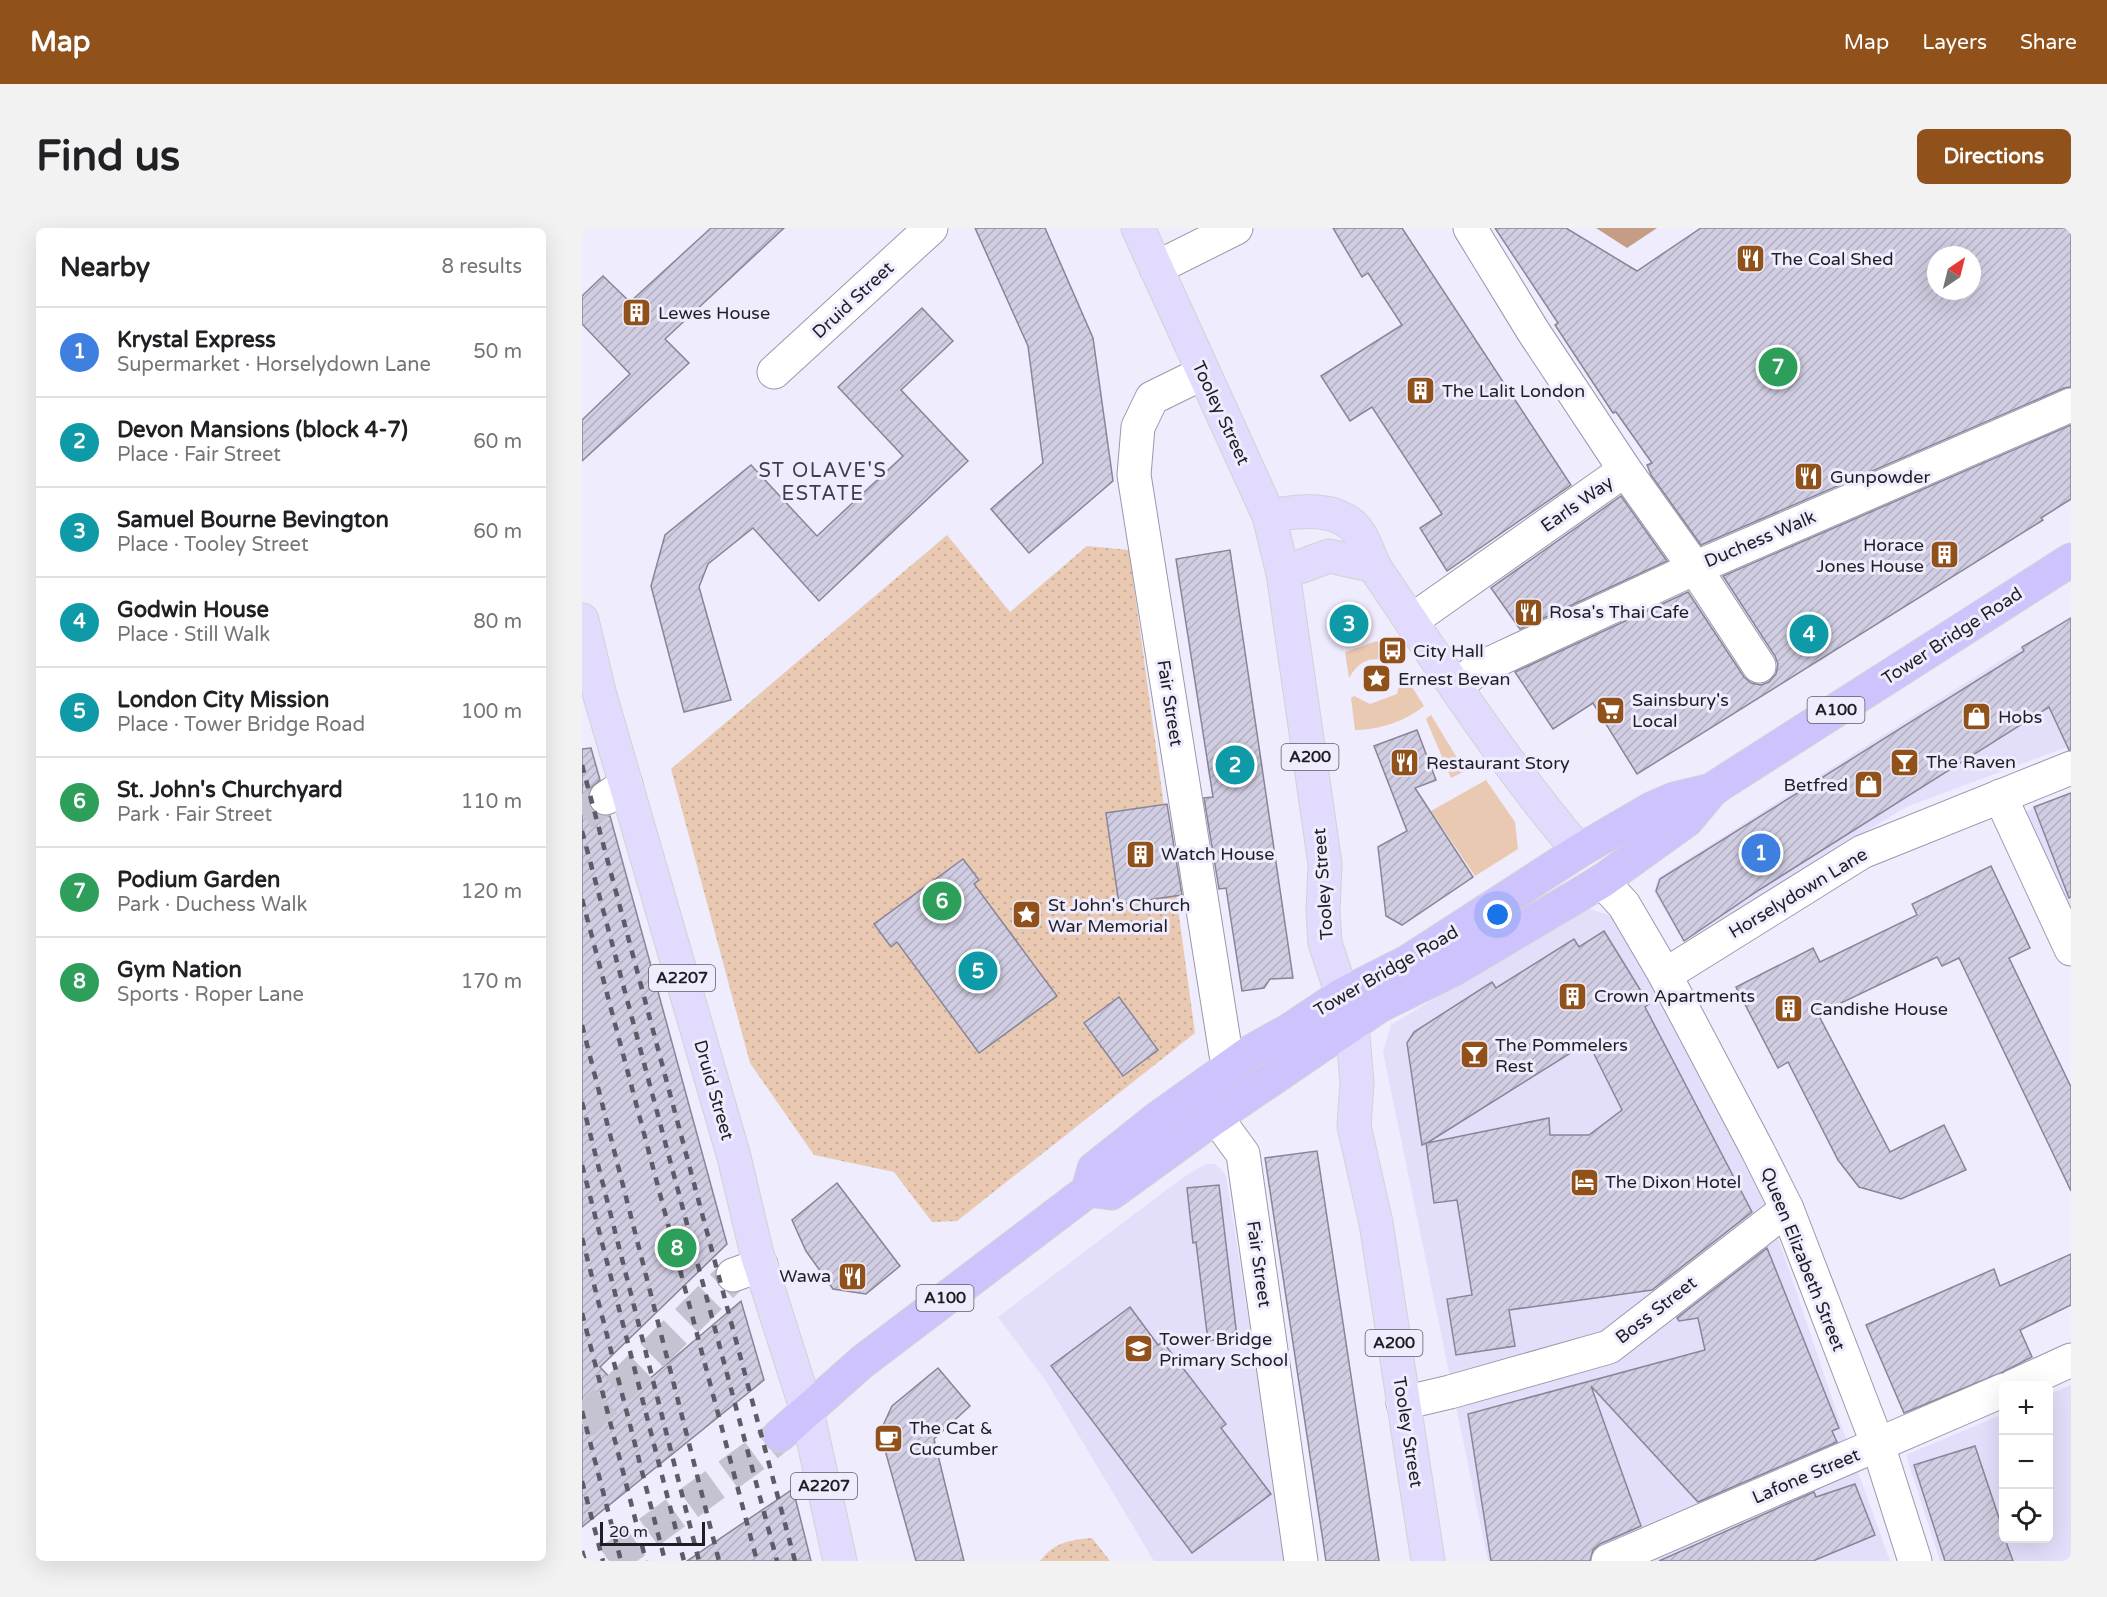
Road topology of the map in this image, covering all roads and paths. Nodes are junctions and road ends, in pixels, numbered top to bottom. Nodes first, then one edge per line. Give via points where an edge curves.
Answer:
1 (931, 228) edge
2 (1138, 228) edge
3 (1236, 228) edge
4 (1470, 228) edge
5 (1156, 268) junction
6 (774, 372) dead end
7 (1203, 373) junction
8 (2071, 405) edge
9 (1626, 470) junction
10 (1269, 516) junction
11 (2071, 560) edge
12 (1374, 566) junction
13 (1695, 568) junction
14 (1283, 573) junction
15 (582, 620) edge
16 (1411, 621) junction
17 (1759, 666) dead end
18 (1456, 686) junction
19 (591, 694) edge
20 (2071, 768) edge
21 (1712, 790) junction
22 (2000, 796) junction
23 (1579, 851) junction
24 (1602, 880) junction
25 (2071, 949) edge
26 (1665, 975) junction
27 (1347, 1010) junction
28 (1228, 1067) junction
29 (1216, 1117) junction
30 (1088, 1190) junction
31 (1787, 1209) junction
32 (2071, 1360) edge
33 (2025, 1381) edge
34 (1999, 1392) edge
35 (1403, 1403) junction
36 (807, 1411) junction
37 (780, 1435) tunnel mouth
38 (1878, 1445) junction
39 (840, 1561) edge
40 (1301, 1561) edge
41 (1428, 1561) edge
42 (1608, 1561) edge
43 (1915, 1561) edge

1 - 6 street, Druid Street
2 - 5 main road, Tooley Street / A200
3 - 5 street
4 - 9 street, Earls Way
5 - 7 main road, Tooley Street / A200
7 - 10 main road, Tooley Street / A200
7 - 28 street, Fair Street via 1152,398 1138,427 1134,475
8 - 13 street, Duchess Walk
9 - 13 street
9 - 16 street, Earls Way
10 - 12 main road via 1308,511 1345,520 1361,535
10 - 14 main road, Tooley Street / A200
11 - 21 highway, Tower Bridge Road / A100
12 - 14 main road via 1329,556
12 - 16 main road
13 - 17 street
13 - 18 street, Duchess Walk via 1478,669
14 - 27 main road, Tooley Street / A200 via 1325,864 1325,943
15 - 19 main road, Druid Street / A2207
16 - 18 main road
18 - 23 main road via 1529,791
19 - 36 main road, Druid Street / A2207 via 616,791 734,1157 747,1270
20 - 22 street, Horselydown Lane
21 - 23 highway, Tower Bridge Road / A100 via 1651,809
21 - 24 highway, Tower Bridge Road / A100 via 1688,820
22 - 25 street
22 - 26 street, Horselydown Lane via 1862,852
23 - 27 highway, Tower Bridge Road / A100 via 1409,961
24 - 26 street, Queen Elizabeth Street via 1624,905
24 - 27 highway, Tower Bridge Road / A100 via 1454,969 1379,1006
26 - 31 street, Queen Elizabeth Street
27 - 28 highway, Tower Bridge Road / A100
27 - 29 highway, Tower Bridge Road / A100
27 - 35 main road, Tooley Street / A200 via 1357,1083 1354,1126 1376,1223
28 - 30 highway, Tower Bridge Road / A100 via 1094,1169
29 - 30 highway, Tower Bridge Road / A100 via 1111,1193
29 - 40 street, Fair Street via 1243,1154
30 - 36 highway, Tower Bridge Road / A100 via 862,1362
31 - 35 street, Boss Street via 1609,1347
31 - 38 street, Queen Elizabeth Street
32 - 33 street
34 - 38 street, Lafone Street
35 - 41 main road, Tooley Street / A200
36 - 37 highway, Tower Bridge Road / A100
36 - 39 main road, Druid Street / A2207
38 - 42 street, Lafone Street
38 - 43 street, Queen Elizabeth Street

